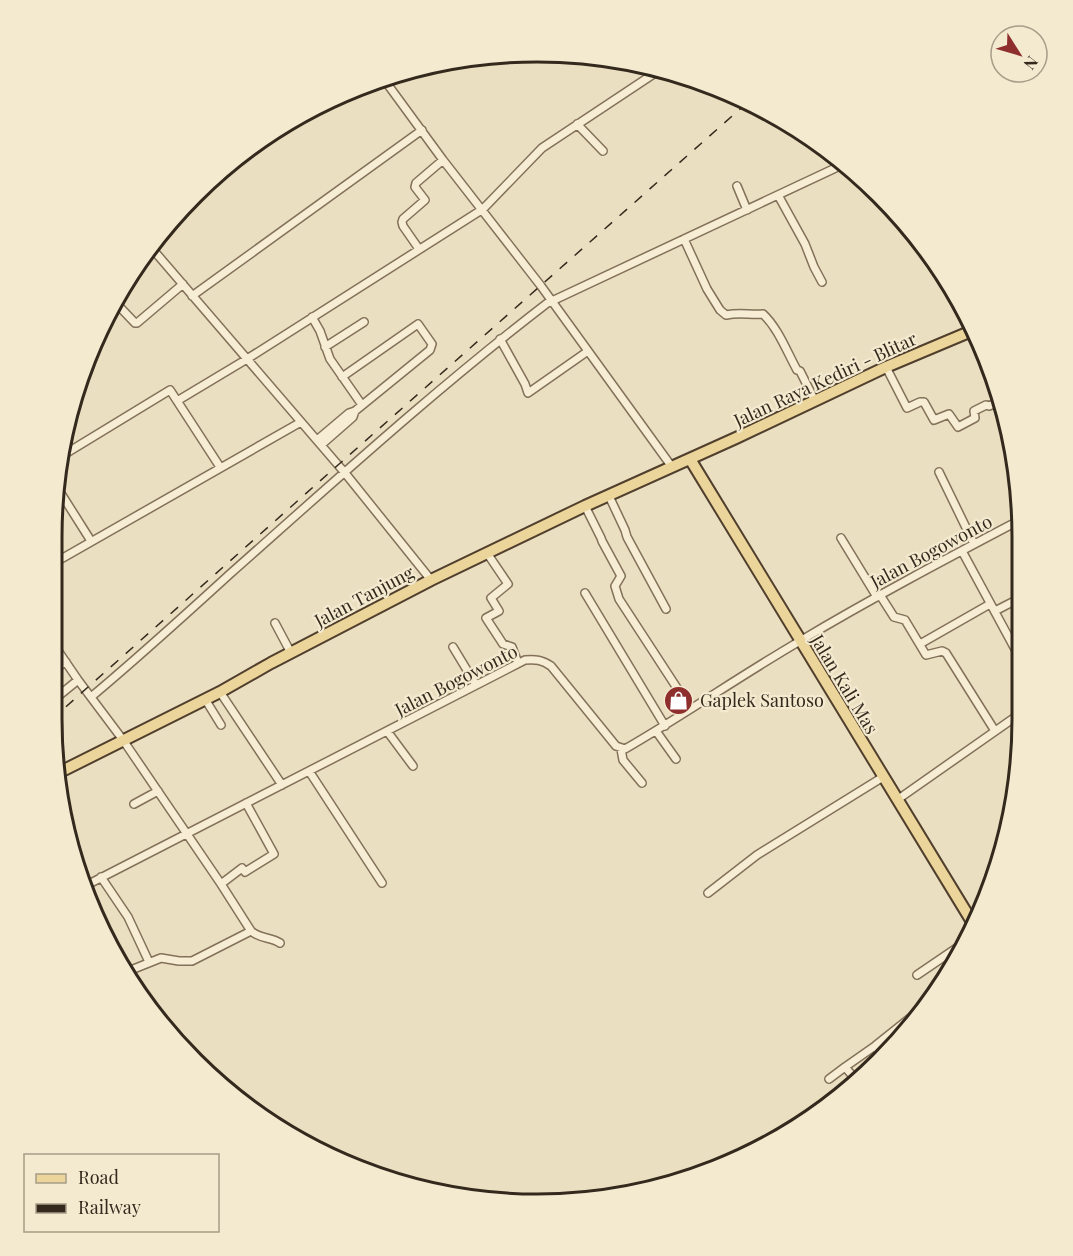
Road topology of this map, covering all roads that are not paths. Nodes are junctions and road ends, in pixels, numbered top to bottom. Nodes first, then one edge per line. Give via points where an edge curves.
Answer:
1 (650, 76) edge
2 (389, 86) edge
3 (577, 124) junction
4 (422, 130) junction
5 (603, 151) dead end
6 (443, 160) junction
7 (836, 168) edge
8 (737, 186) dead end
9 (778, 195) junction
10 (483, 209) junction
11 (747, 210) junction
12 (684, 239) junction
13 (419, 249) junction
14 (156, 253) edge
15 (822, 282) dead end
16 (183, 284) junction
17 (192, 296) junction
18 (551, 301) junction
19 (120, 308) edge
20 (312, 317) junction
21 (364, 322) dead end
22 (966, 333) edge
23 (501, 339) junction
24 (325, 347) junction
25 (588, 351) junction
26 (247, 359) junction
27 (886, 367) junction
28 (342, 377) junction
29 (177, 401) junction
30 (814, 401) junction
31 (362, 405) junction
32 (992, 405) edge
33 (301, 422) junction
34 (319, 443) junction
35 (70, 451) edge
36 (690, 459) junction
37 (220, 467) junction
38 (672, 467) junction
39 (939, 472) dead end
40 (345, 473) junction
41 (609, 496) junction
42 (64, 498) edge
43 (585, 506) junction
44 (1011, 525) edge
45 (841, 538) dead end
46 (91, 541) junction
47 (975, 544) junction
48 (962, 551) junction
49 (487, 553) junction
50 (62, 558) edge
51 (431, 580) junction
52 (585, 593) dead end
53 (878, 596) junction
54 (1012, 602) edge
55 (990, 604) junction
56 (666, 609) dead end
57 (995, 611) junction
58 (275, 623) dead end
59 (800, 641) junction
60 (1012, 643) edge
61 (920, 644) junction
62 (453, 647) dead end
63 (291, 653) junction
64 (62, 656) edge
65 (66, 662) junction
66 (518, 663) junction
67 (62, 664) edge
68 (78, 680) junction
69 (476, 685) junction
70 (220, 692) junction
71 (62, 693) edge
72 (91, 697) junction
73 (205, 699) junction
74 (690, 708) junction
75 (1012, 719) edge
76 (221, 725) dead end
77 (665, 726) junction
78 (387, 731) junction
79 (656, 731) junction
80 (995, 731) junction
81 (123, 740) junction
82 (621, 749) junction
83 (676, 759) dead end
84 (413, 766) dead end
85 (65, 770) edge
86 (309, 771) junction
87 (883, 777) junction
88 (642, 783) dead end
89 (282, 785) junction
90 (158, 791) junction
91 (897, 800) junction
92 (246, 803) junction
93 (134, 804) dead end
94 (187, 834) junction
95 (101, 877) junction
96 (91, 882) edge
97 (221, 884) junction
98 (382, 884) dead end
99 (708, 893) dead end
100 (969, 916) edge
101 (251, 931) junction
102 (280, 943) dead end
103 (951, 952) edge
104 (149, 962) junction
105 (133, 969) edge
106 (917, 975) dead end
107 (899, 1027) edge
108 (875, 1046) junction
109 (877, 1050) edge
110 (845, 1067) junction
111 (852, 1075) edge
112 (829, 1079) dead end

1 - 3 street
2 - 4 street
3 - 5 street
3 - 10 street via 537,153
4 - 6 street
4 - 17 street
6 - 10 street
6 - 13 street via 416,183 425,200 402,222
7 - 9 street
8 - 11 street
9 - 11 street
9 - 15 street
10 - 13 street
10 - 18 street
11 - 12 street
12 - 18 street
12 - 30 street via 720,310 726,315 766,316
13 - 20 street
14 - 16 street
16 - 17 street
16 - 19 street via 137,323
17 - 26 street
18 - 23 street
18 - 25 street
20 - 24 street
20 - 26 street
21 - 24 street
22 - 27 main road, Jalan Raya Kediri - Blitar
23 - 25 street via 528,393
23 - 40 street
24 - 28 street
25 - 38 street
26 - 29 street
26 - 33 street
27 - 30 main road, Jalan Raya Kediri - Blitar
27 - 32 street via 907,408 924,402 934,420 949,414 958,427 975,418 974,411
28 - 31 street
28 - 31 street via 420,325 432,344 430,350
29 - 35 street via 170,390
29 - 37 street
30 - 36 main road, Jalan Raya Kediri - Blitar
31 - 34 street via 353,417
33 - 34 street
33 - 37 street
34 - 40 street
36 - 38 main road, Jalan Tanjung
36 - 59 main road, Jalan Kali Mas
37 - 46 street
38 - 41 main road, Jalan Tanjung
39 - 47 street
40 - 51 street
40 - 72 street
41 - 43 main road, Jalan Tanjung
41 - 56 street
42 - 46 street
43 - 49 main road, Jalan Tanjung
43 - 74 street via 621,576 615,586 620,599
44 - 47 street, Jalan Bogowonto
45 - 53 street
46 - 50 street
47 - 48 street, Jalan Bogowonto
48 - 53 street, Jalan Bogowonto
48 - 55 street
49 - 51 main road, Jalan Tanjung
49 - 66 street via 508,584 491,598 499,611 486,618 503,644 512,646
51 - 63 main road, Jalan Tanjung
52 - 77 street
53 - 59 street, Jalan Bogowonto
53 - 61 street via 894,617 905,620
54 - 57 street
55 - 57 street
55 - 61 street
57 - 60 street
58 - 63 street
59 - 74 street, Jalan Bogowonto
59 - 87 main road, Jalan Kali Mas
61 - 80 street via 926,655 946,653
62 - 69 street
63 - 70 main road, Jalan Tanjung
64 - 65 street
65 - 67 street
65 - 68 street
66 - 69 street, Jalan Bogowonto
66 - 82 street, Jalan Bogowonto via 536,659 551,666
68 - 71 street
68 - 72 street
69 - 78 street, Jalan Bogowonto
70 - 73 main road, Jalan Tanjung
70 - 89 street
72 - 81 street
73 - 76 street
73 - 81 main road, Jalan Tanjung
74 - 77 street, Jalan Bogowonto
75 - 80 street
77 - 79 street, Jalan Bogowonto
78 - 84 street
78 - 86 street, Jalan Bogowonto
79 - 82 street, Jalan Bogowonto
79 - 83 street
80 - 91 street
81 - 85 main road, Jalan Tanjung
81 - 90 street
82 - 88 street via 623,760
86 - 89 street, Jalan Bogowonto
86 - 98 street
87 - 91 main road, Jalan Kali Mas
87 - 99 street via 756,855
89 - 92 street, Jalan Bogowonto
90 - 93 street
90 - 94 street
91 - 100 main road, Jalan Kali Mas
92 - 94 street, Jalan Bogowonto
92 - 97 street via 274,854 245,873 242,868
94 - 95 street, Jalan Bogowonto
94 - 97 street
95 - 96 street, Jalan Bogowonto
95 - 104 street via 128,917
97 - 101 street
101 - 102 street
101 - 104 street via 192,961 161,958
103 - 106 street
104 - 105 street
107 - 108 street
108 - 109 street
108 - 110 street
110 - 111 street
110 - 112 street

